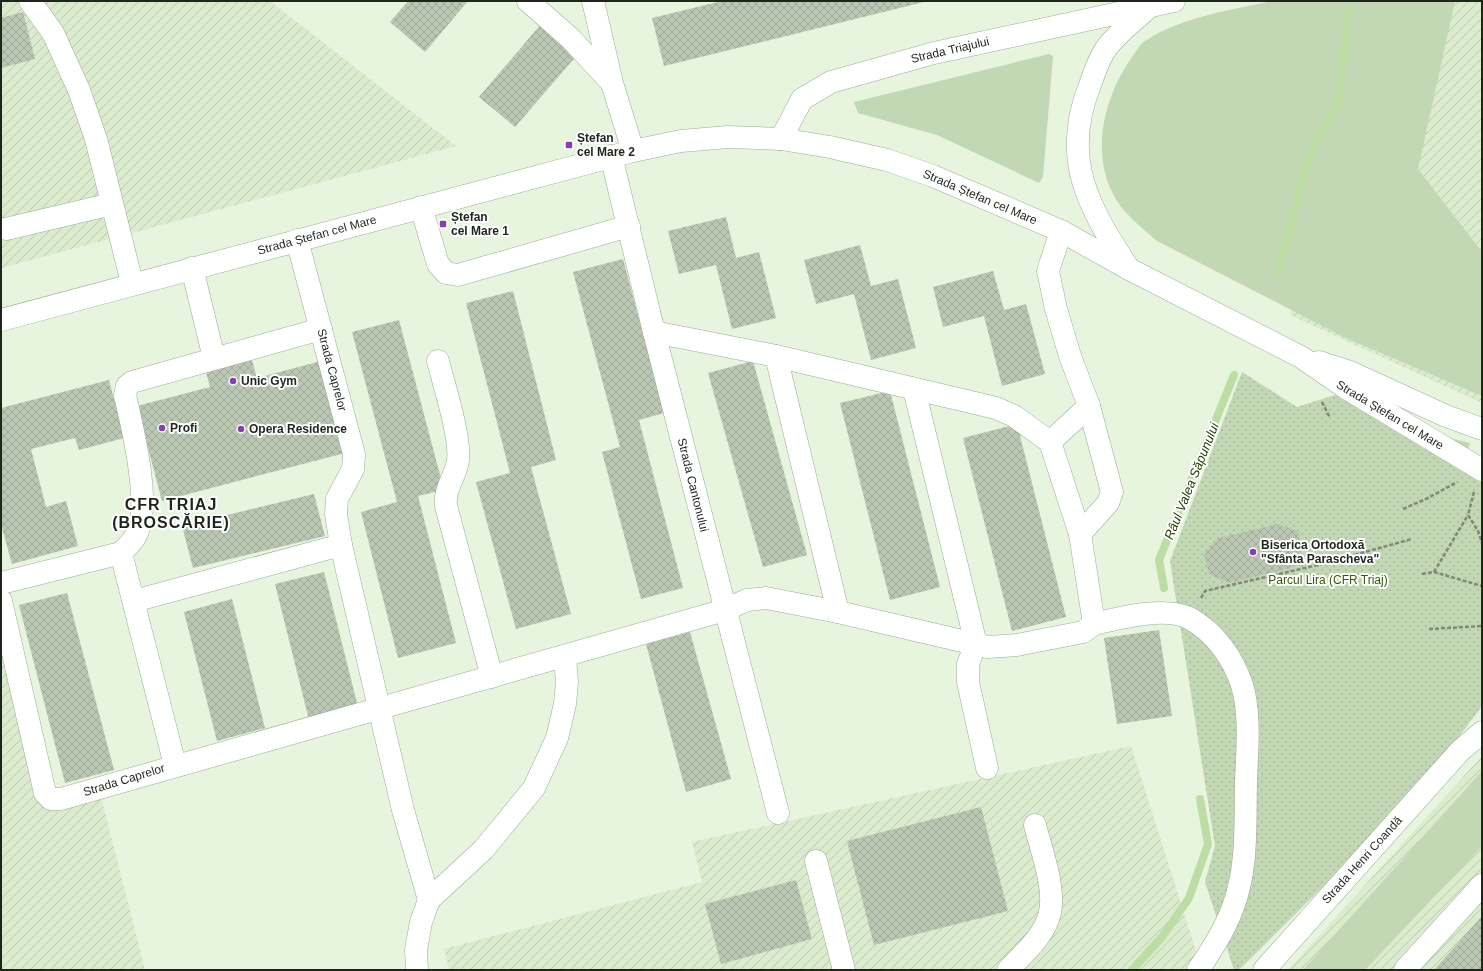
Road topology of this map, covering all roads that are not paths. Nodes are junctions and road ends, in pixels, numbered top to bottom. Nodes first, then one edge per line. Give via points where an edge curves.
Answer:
1 (30, 1) edge
2 (528, 1) edge
3 (593, 1) edge
4 (1174, 1) edge
5 (1148, 8) junction
6 (612, 83) junction
7 (781, 139) junction
8 (633, 151) junction
9 (611, 156) junction
10 (112, 204) junction
11 (421, 207) junction
12 (629, 226) junction
13 (6, 229) dead end
14 (1061, 232) junction
15 (297, 240) junction
16 (192, 268) junction
17 (1129, 269) junction
18 (132, 283) junction
19 (1, 320) edge
20 (321, 329) junction
21 (654, 332) junction
22 (776, 356) junction
23 (1301, 357) junction
24 (214, 358) junction
25 (438, 361) dead end
26 (914, 389) junction
27 (1089, 406) junction
28 (1482, 429) edge
29 (1050, 442) junction
30 (1478, 479) edge
31 (1080, 534) junction
32 (341, 545) junction
33 (121, 553) junction
34 (1, 583) edge
35 (1, 601) edge
36 (134, 601) junction
37 (725, 610) junction
38 (838, 612) junction
39 (1094, 624) junction
40 (976, 644) junction
41 (565, 657) junction
42 (492, 677) junction
43 (380, 709) junction
44 (1482, 716) edge
45 (1482, 732) edge
46 (1460, 751) junction
47 (175, 765) junction
48 (988, 768) dead end
49 (778, 813) dead end
50 (1035, 825) dead end
51 (816, 861) dead end
52 (1482, 885) edge
53 (429, 900) junction
54 (417, 970) edge
55 (844, 970) edge
56 (1008, 970) edge
57 (1198, 970) edge
58 (1264, 970) edge
59 (1405, 970) edge

1 - 10 street via 53,33 79,90 96,139
2 - 6 street via 570,38
3 - 6 street
4 - 5 street, Strada Triajului
5 - 7 street, Strada Triajului via 934,53 831,82 802,99
5 - 17 street, Strada Triajului via 1107,47 1084,99 1077,132 1077,156 1087,197 1104,231
6 - 8 street
7 - 8 street, Strada Ștefan cel Mare via 728,137 681,141
7 - 14 street, Strada Ștefan cel Mare via 888,160 932,176
8 - 9 street, Strada Ștefan cel Mare
9 - 11 street, Strada Ștefan cel Mare
9 - 12 street, Strada Cantonului
10 - 13 street
10 - 18 street
11 - 12 street via 438,264 446,273 458,275
11 - 15 street, Strada Ștefan cel Mare
12 - 21 street, Strada Cantonului
14 - 17 street, Strada Ștefan cel Mare
14 - 27 street via 1048,270 1068,349
15 - 16 street, Strada Ștefan cel Mare
15 - 20 street, Strada Caprelor
16 - 18 street, Strada Ștefan cel Mare
16 - 24 street
17 - 23 street, Strada Ștefan cel Mare
18 - 19 street, Strada Ștefan cel Mare
20 - 24 street
20 - 32 street, Strada Caprelor via 354,454 353,470 337,498 336,514
21 - 22 street
21 - 37 street, Strada Cantonului
22 - 26 street
22 - 38 street
23 - 28 street, Strada Ștefan cel Mare via 1350,372 1446,416
23 - 30 street, Strada Ștefan cel Mare
24 - 33 street via 132,382 127,386 125,395 137,453 142,499 136,536
25 - 42 street via 458,445 458,461 445,495 446,506
26 - 29 street via 996,408 1014,416
26 - 40 street
27 - 29 street
27 - 31 street via 1112,492 1108,503
29 - 31 street
31 - 39 street
32 - 36 street
32 - 43 street, Strada Caprelor
33 - 34 street
33 - 36 street, Strada Caprelor
35 - 47 street, Strada Caprelor via 45,793 51,799 61,799
36 - 47 street, Strada Caprelor
37 - 38 street via 747,600 766,598
37 - 41 street
37 - 49 street, Strada Cantonului
38 - 40 street
39 - 40 street via 1083,632 1017,645 988,647
39 - 57 street via 1148,613 1188,618 1204,628 1233,661 1242,687 1247,717 1244,861 1234,906 1217,942
40 - 48 street via 968,664 968,678
41 - 42 street
41 - 53 street via 565,704 557,738 534,788 484,849
42 - 43 street
43 - 47 street
43 - 53 street, Strada Caprelor via 403,810
44 - 46 street, Strada Henri Coandă
45 - 46 street, Strada Henri Coandă
46 - 58 street, Strada Henri Coandă
50 - 56 street via 1052,893 1050,916 1037,938
51 - 55 street
52 - 59 street
53 - 54 street via 421,922 416,950

